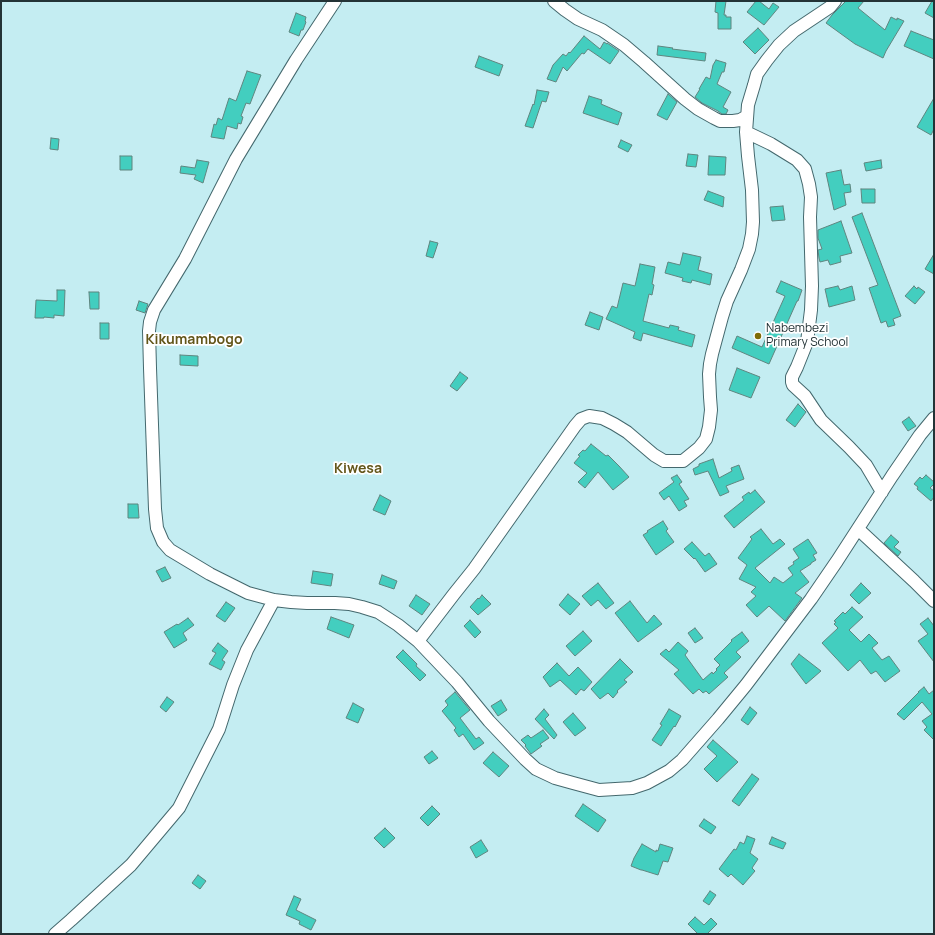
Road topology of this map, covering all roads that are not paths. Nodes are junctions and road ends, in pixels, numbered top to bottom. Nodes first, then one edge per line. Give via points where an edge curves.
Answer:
1 (335, 1) edge
2 (554, 1) edge
3 (835, 1) edge
4 (747, 116) junction
5 (746, 132) junction
6 (934, 418) edge
7 (882, 492) junction
8 (858, 529) junction
9 (274, 600) junction
10 (934, 601) edge
11 (418, 641) junction
12 (55, 934) edge

1 - 9 street via 236,159 185,259 154,310 150,322 155,510 157,528 163,542 170,550 210,574 248,592
2 - 4 street via 578,19 602,30 624,45 698,110 720,121 740,120
3 - 4 street via 794,31 767,60 757,74
4 - 5 street
5 - 7 street via 797,160 805,169 810,184 811,310 807,342 792,376 793,386 810,402 821,420 866,466
5 - 11 street via 754,222 749,249 722,317 712,354 709,374 711,410 706,439 683,460 664,461 614,424 602,418 589,416 581,419
6 - 7 street
7 - 8 street
8 - 10 street
8 - 11 street via 811,599 718,719 669,771 632,788 599,790 555,778 536,769 494,727 457,682
9 - 11 street via 362,607 378,612
9 - 12 street via 247,650 219,729 179,808 131,865

